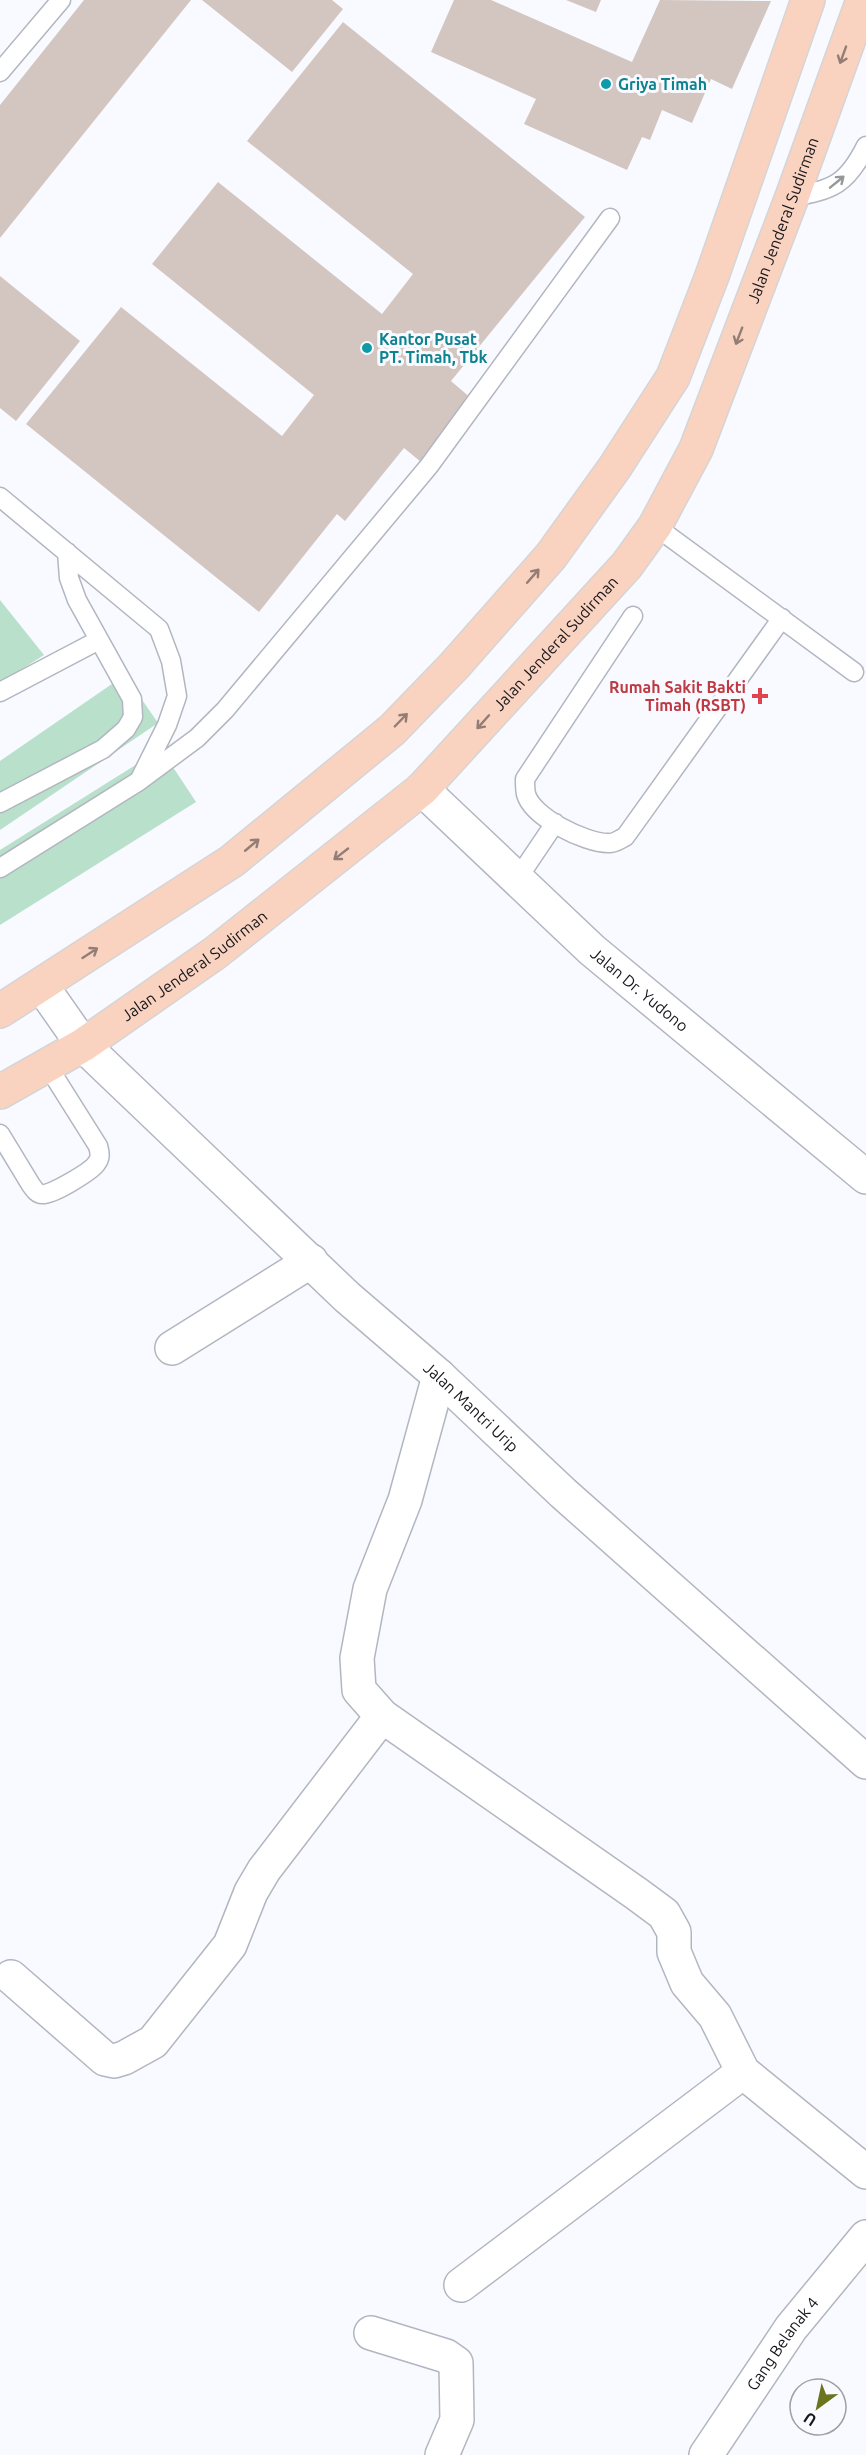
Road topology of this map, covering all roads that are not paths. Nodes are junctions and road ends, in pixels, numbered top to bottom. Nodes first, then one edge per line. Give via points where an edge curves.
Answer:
1 (61, 0) edge
2 (808, 0) edge
3 (863, 0) edge
4 (0, 72) edge
5 (866, 146) edge
6 (792, 197) junction
7 (610, 218) dead end
8 (0, 497) edge
9 (655, 526) junction
10 (67, 552) junction
11 (633, 616) dead end
12 (782, 618) junction
13 (99, 640) junction
14 (854, 672) dead end
15 (0, 692) edge
16 (140, 781) junction
17 (422, 789) junction
18 (0, 803) edge
19 (555, 823) junction
20 (0, 868) edge
21 (518, 878) junction
22 (40, 985) junction
23 (0, 1011) edge
24 (83, 1045) junction
25 (47, 1065) junction
26 (0, 1092) edge
27 (0, 1134) edge
28 (866, 1177) edge
29 (311, 1261) junction
30 (172, 1348) dead end
31 (439, 1376) junction
32 (382, 1716) junction
33 (866, 1762) edge
34 (11, 1977) dead end
35 (743, 2072) junction
36 (866, 2172) edge
37 (866, 2237) edge
38 (461, 2285) dead end
39 (371, 2333) dead end
40 (442, 2455) edge
41 (706, 2455) edge

1 - 4 lane
22 -> 2 highway via 232,861 392,730 551,556 673,377
3 -> 6 highway, Jalan Jenderal Sudirman
6 -> 5 lane via 830,189 855,167
6 -> 9 highway, Jalan Jenderal Sudirman via 696,449
7 - 16 lane via 429,466 248,683 197,738
8 - 10 lane
9 - 12 lane
9 -> 17 highway, Jalan Jenderal Sudirman via 627,565
10 - 13 lane via 69,578
10 - 16 lane via 159,629 171,661 177,696
11 - 19 lane via 525,779 526,795
12 - 14 lane
12 - 19 lane via 626,837 610,844 592,841
13 - 15 lane
13 - 18 lane via 132,699 133,717 126,729 103,749
16 - 20 lane
17 - 21 street, Jalan Dr. Yudono
17 -> 24 highway, Jalan Jenderal Sudirman via 215,953
19 - 21 lane
21 - 28 street, Jalan Dr. Yudono via 592,950
22 - 23 highway
22 - 24 street, Jalan Mantri Urip
24 - 25 highway, Jalan Jenderal Sudirman
24 - 29 street, Jalan Mantri Urip
25 - 26 highway, Jalan Jenderal Sudirman
25 - 27 lane via 98,1146 98,1162 43,1195 31,1185
29 - 30 street
29 - 31 street, Jalan Mantri Urip
31 - 32 street via 405,1500 370,1589 357,1658 359,1690
31 - 33 street, Jalan Mantri Urip via 563,1493
32 - 34 street via 264,1870 230,1945 153,2042 124,2058 105,2059
32 - 35 street via 664,1914 674,1932 674,1952 687,1983 715,2016
35 - 36 street
35 - 38 street
37 - 41 street, Gang Belanak 4 via 791,2328
39 - 40 street via 446,2356 456,2363 457,2420

